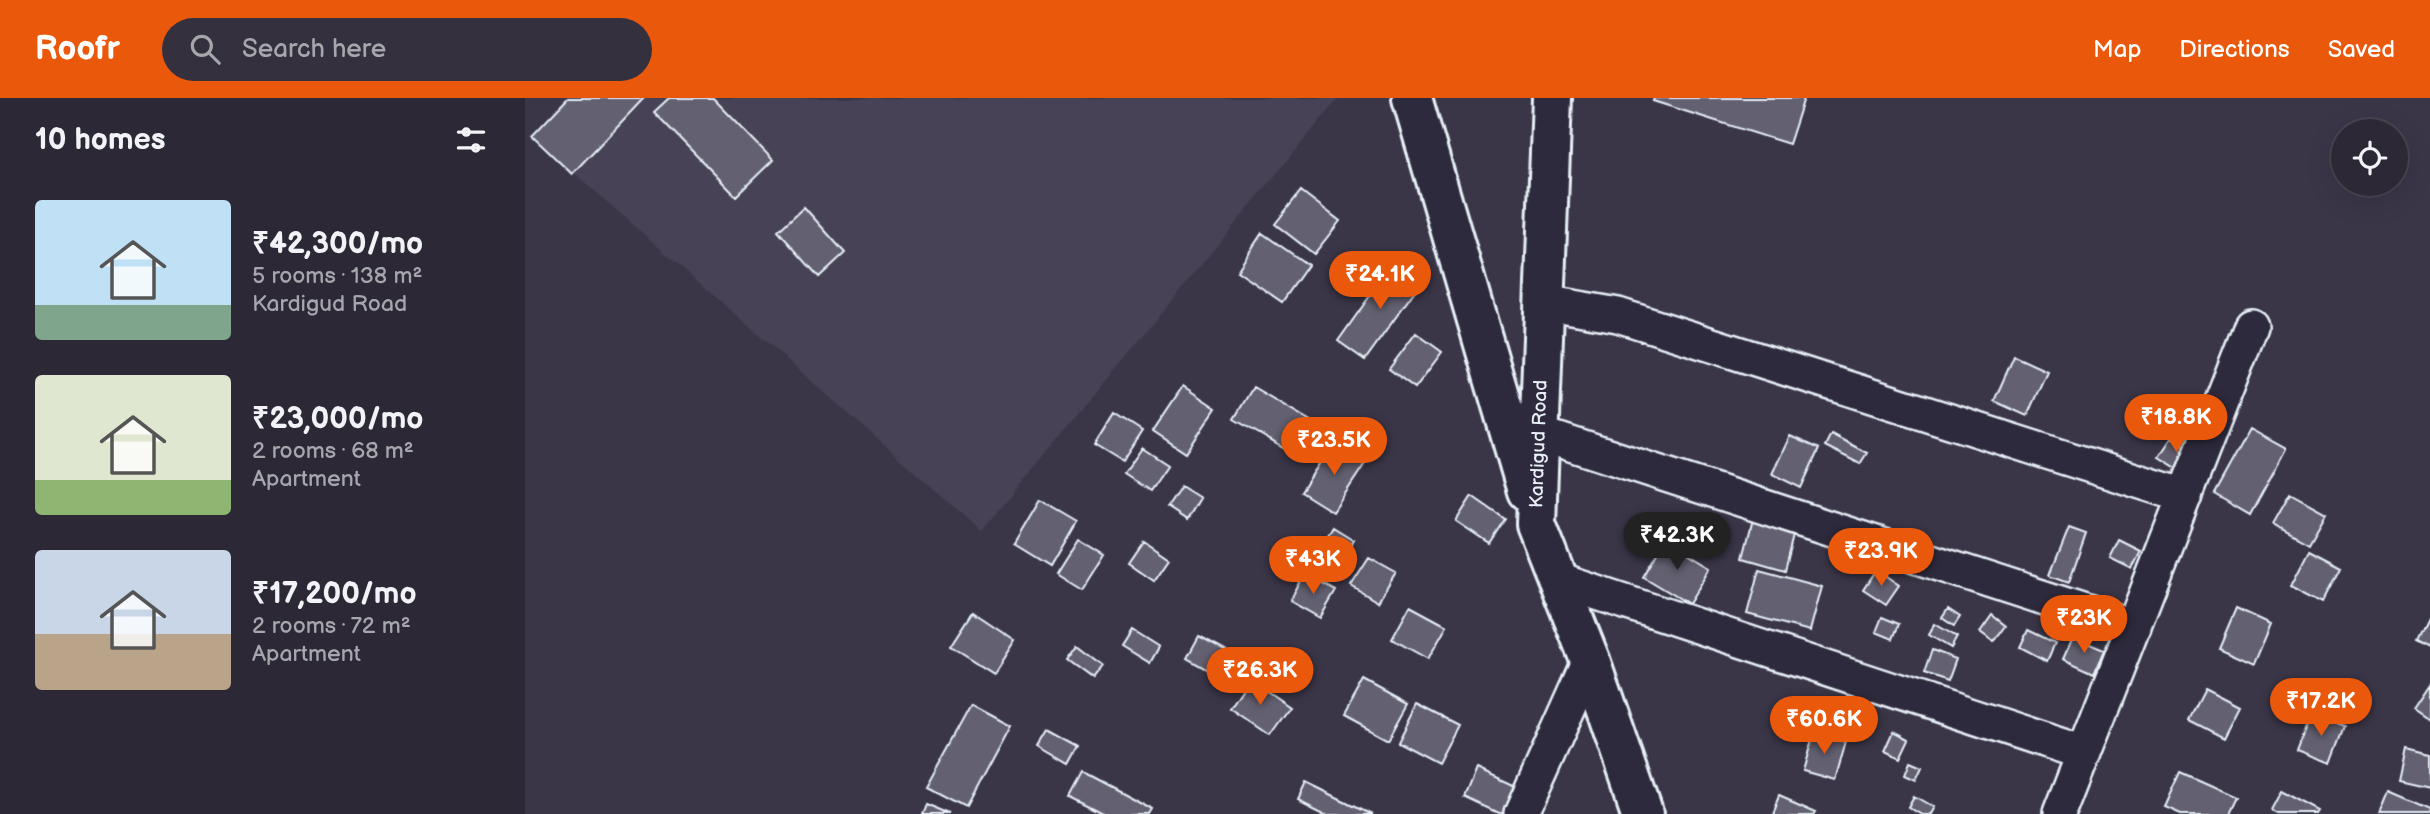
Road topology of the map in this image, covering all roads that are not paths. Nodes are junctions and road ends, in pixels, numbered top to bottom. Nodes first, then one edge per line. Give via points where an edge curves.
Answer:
1 (1412, 98) edge
2 (1552, 98) edge
3 (1544, 302) junction
4 (2251, 326) dead end
5 (1539, 434) junction
6 (2185, 496) junction
7 (1536, 524) junction
8 (1558, 580) junction
9 (2134, 627) junction
10 (1590, 660) junction
11 (2084, 753) junction
12 (1521, 814) edge
13 (1643, 814) edge
14 (2060, 814) edge

1 - 7 street
2 - 3 street, Kardigud Road
3 - 5 street, Kardigud Road
3 - 6 street via 1618,315
4 - 6 street
5 - 7 street, Kardigud Road
5 - 9 street
6 - 9 street
7 - 8 street, Kardigud Road
8 - 10 street, Kardigud Road
8 - 11 street
9 - 11 street
10 - 12 street
10 - 13 street, Kardigud Road
11 - 14 street

